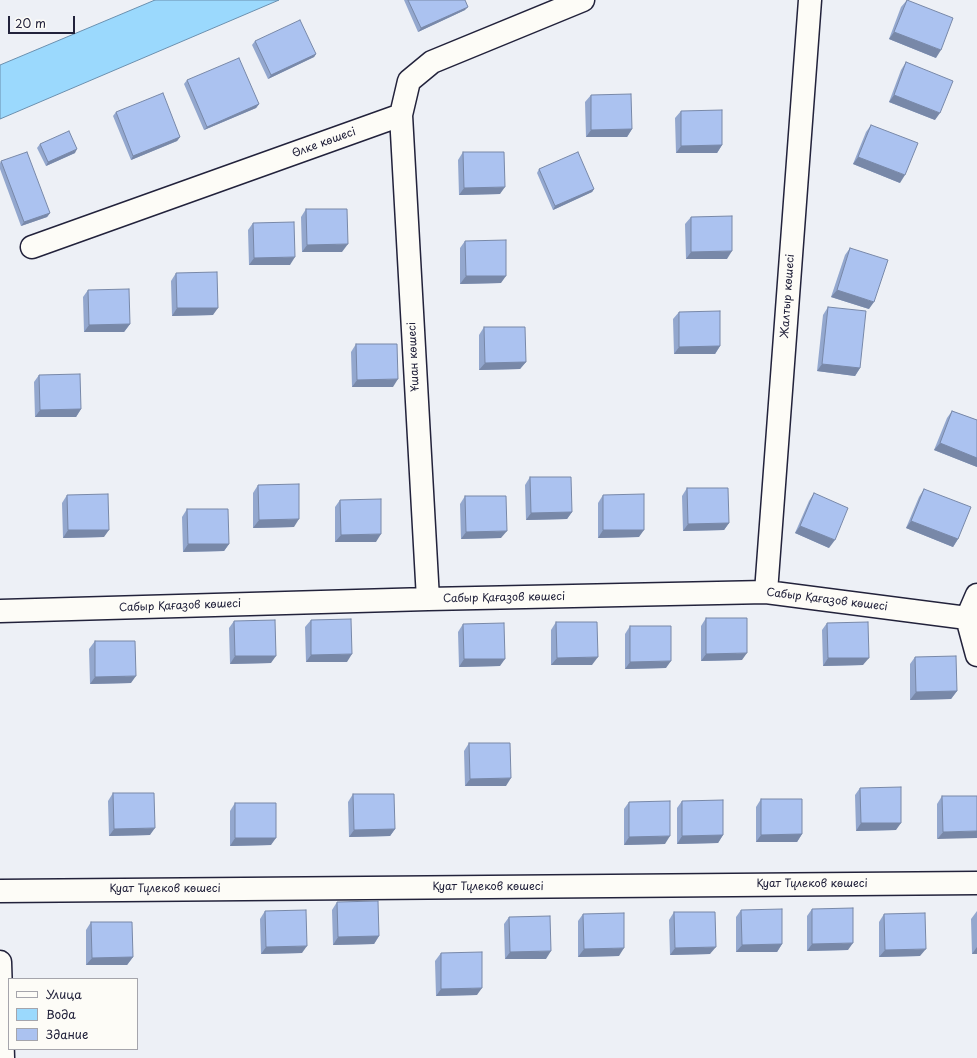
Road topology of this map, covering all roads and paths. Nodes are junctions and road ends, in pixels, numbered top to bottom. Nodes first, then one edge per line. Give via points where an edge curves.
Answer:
1 (582, 0) edge
2 (810, 0) edge
3 (401, 115) junction
4 (32, 247) dead end
5 (766, 592) junction
6 (977, 595) edge
7 (428, 599) junction
8 (0, 611) edge
9 (968, 618) junction
10 (977, 655) edge
11 (977, 882) edge
12 (0, 891) edge
13 (0, 962) edge
14 (3, 1058) edge

1 - 3 street via 432,62 409,81
2 - 5 street, Жалтыр көшесі
3 - 4 street, Өлке көшесі
3 - 7 street, Ұшан көшесі
5 - 7 street, Сабыр Қағазов көшесі
5 - 9 street, Сабыр Қағазов көшесі
6 - 9 street
7 - 8 street, Сабыр Қағазов көшесі
9 - 10 street
11 - 12 street, Қуат Түлеков көшесі
13 - 14 street

